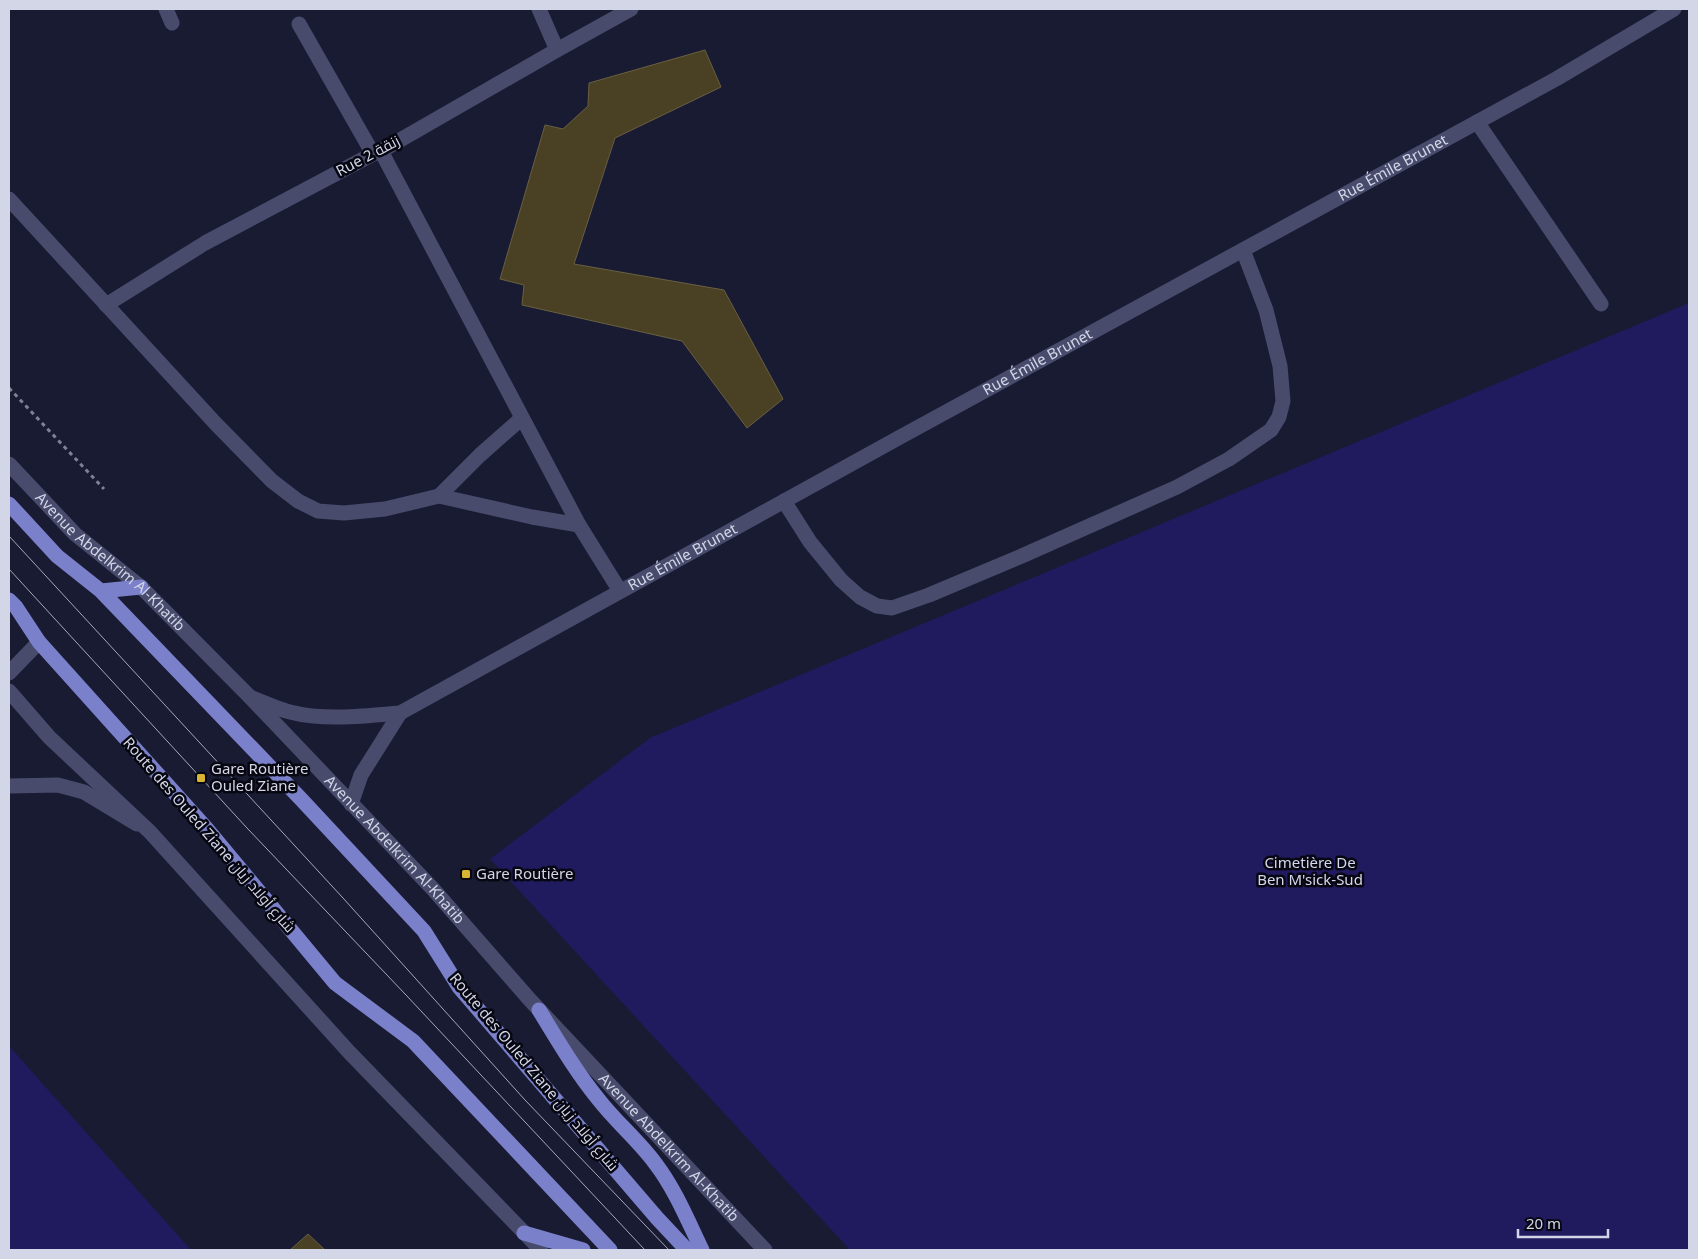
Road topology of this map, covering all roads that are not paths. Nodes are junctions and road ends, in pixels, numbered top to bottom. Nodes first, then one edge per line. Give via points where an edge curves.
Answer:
1 (538, 9) edge
2 (631, 9) edge
3 (1674, 9) edge
4 (299, 24) dead end
5 (557, 50) junction
6 (1477, 122) junction
7 (377, 152) junction
8 (9, 199) edge
9 (1243, 250) junction
10 (106, 304) junction
11 (1601, 304) dead end
12 (522, 418) junction
13 (9, 464) edge
14 (439, 496) junction
15 (784, 501) junction
16 (9, 504) edge
17 (579, 525) junction
18 (141, 587) junction
19 (101, 591) junction
20 (620, 591) junction
21 (9, 600) edge
22 (39, 642) junction
23 (9, 673) edge
24 (9, 691) edge
25 (250, 697) junction
26 (400, 713) junction
27 (9, 786) edge
28 (351, 804) junction
29 (150, 832) junction
30 (539, 1010) junction
31 (524, 1233) junction
32 (541, 1250) edge
33 (583, 1250) edge
34 (610, 1250) edge
35 (687, 1250) edge
36 (702, 1250) edge
37 (765, 1250) edge

1 - 5 street
2 - 5 street, Rue 2 زنقة
3 - 6 street, Rue Émile Brunet
4 - 7 street
5 - 7 street, Rue 2 زنقة
6 - 9 street, Rue Émile Brunet
6 - 11 street
7 - 10 street, Rue 2 زنقة via 205,243
7 - 12 street
8 - 10 street
9 - 15 street, Rue Émile Brunet
9 - 15 street via 1266,310 1280,366 1283,402 1280,417 1272,430 1229,459 1177,487 1024,555 892,608 877,606 860,597 841,580 810,542
10 - 14 street via 216,424 272,481 298,501 318,511 344,513 385,509
12 - 14 street
12 - 17 street
13 - 18 street, Avenue Abdelkrim Al-Khatib via 75,534
14 - 17 street
15 - 20 street, Rue Émile Brunet
16 - 19 highway, Route des Ouled Ziane شارع أولاد زيان via 57,556
17 - 20 street
18 - 19 highway
18 - 25 street, Avenue Abdelkrim Al-Khatib
19 - 35 highway, Route des Ouled Ziane شارع أولاد زيان via 424,931 459,987
20 - 26 street, Rue Émile Brunet
21 - 22 highway, Route des Ouled Ziane شارع أولاد زيان
22 - 23 street
22 - 34 highway, Route des Ouled Ziane شارع أولاد زيان via 207,829 335,982 413,1041
24 - 29 street via 50,738
25 - 26 street, Rue Émile Brunet via 291,712 320,716
25 - 28 street, Avenue Abdelkrim Al-Khatib
26 - 28 street, Rue Émile Brunet via 361,775
27 - 29 street via 58,785 84,792
28 - 30 street, Avenue Abdelkrim Al-Khatib via 433,889
29 - 31 street via 349,1052
30 - 36 highway via 595,1094 656,1164
30 - 37 street, Avenue Abdelkrim Al-Khatib
31 - 32 street
31 - 33 highway

